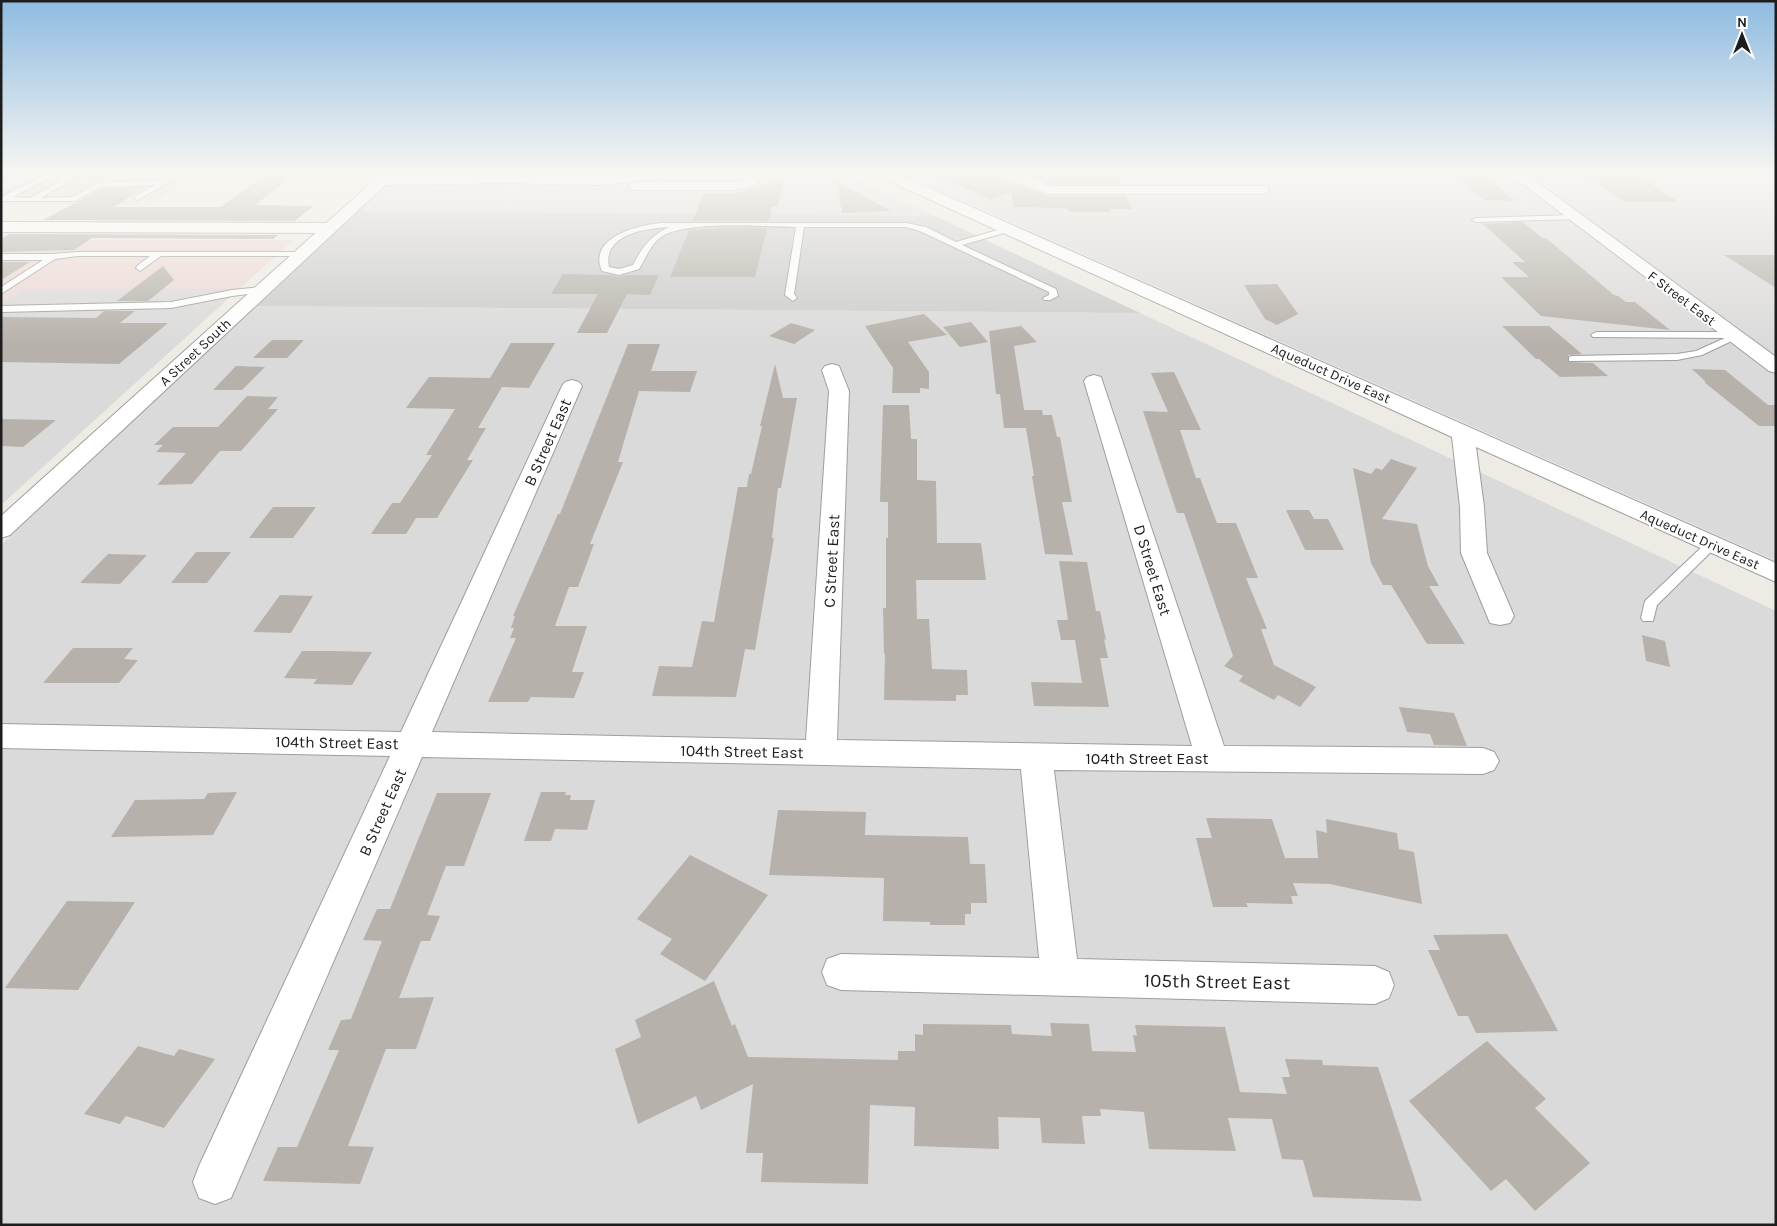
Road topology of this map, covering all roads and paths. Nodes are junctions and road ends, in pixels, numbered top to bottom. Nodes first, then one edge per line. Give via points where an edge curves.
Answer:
1 (326, 231) edge
2 (630, 231) edge
3 (665, 231) edge
4 (799, 231) edge
5 (929, 231) edge
6 (1001, 231) edge
7 (1013, 231) edge
8 (1593, 231) edge
9 (955, 245) junction
10 (159, 254) junction
11 (301, 254) junction
12 (1, 257) edge
13 (53, 257) junction
14 (140, 268) dead end
15 (262, 290) junction
16 (1, 291) edge
17 (793, 298) dead end
18 (1047, 298) dead end
19 (1, 308) edge
20 (1596, 335) dead end
21 (1734, 336) junction
22 (1572, 359) dead end
23 (1776, 367) edge
24 (832, 370) dead end
25 (1094, 381) dead end
26 (572, 386) dead end
27 (1463, 432) junction
28 (1, 530) edge
29 (1712, 544) junction
30 (1776, 573) edge
31 (1500, 616) dead end
32 (1648, 618) dead end
33 (1, 736) edge
34 (412, 744) junction
35 (821, 753) junction
36 (1036, 757) junction
37 (1212, 758) junction
38 (1483, 761) dead end
39 (840, 972) dead end
40 (1060, 978) junction
41 (1375, 985) dead end
42 (215, 1182) dead end

1 - 11 street, A Street South
2 - 3 lane via 618,236 608,248 603,262 605,269 619,272 636,267 655,236
4 - 17 lane via 789,295
5 - 9 lane
6 - 9 lane
7 - 27 street, Aqueduct Drive East
8 - 21 street, F Street East
9 - 18 lane via 1053,291 1054,296
10 - 11 lane
10 - 13 lane
10 - 14 lane
11 - 15 street, A Street South
12 - 13 lane
13 - 16 lane
15 - 19 lane via 171,304
15 - 28 street, A Street South
20 - 21 lane
21 - 22 lane via 1699,352 1677,357
21 - 23 street, F Street East
24 - 35 street, C Street East via 839,391
25 - 37 street, D Street East
26 - 34 street, B Street East
27 - 29 street, Aqueduct Drive East
27 - 31 street via 1474,553
29 - 30 street, Aqueduct Drive East
29 - 32 lane via 1650,604
33 - 34 street, 104th Street East
34 - 35 street, 104th Street East
34 - 42 street, B Street East
35 - 36 street, 104th Street East
36 - 37 street, 104th Street East
36 - 40 street
37 - 38 street, 104th Street East
39 - 40 street, 105th Street East
40 - 41 street, 105th Street East

